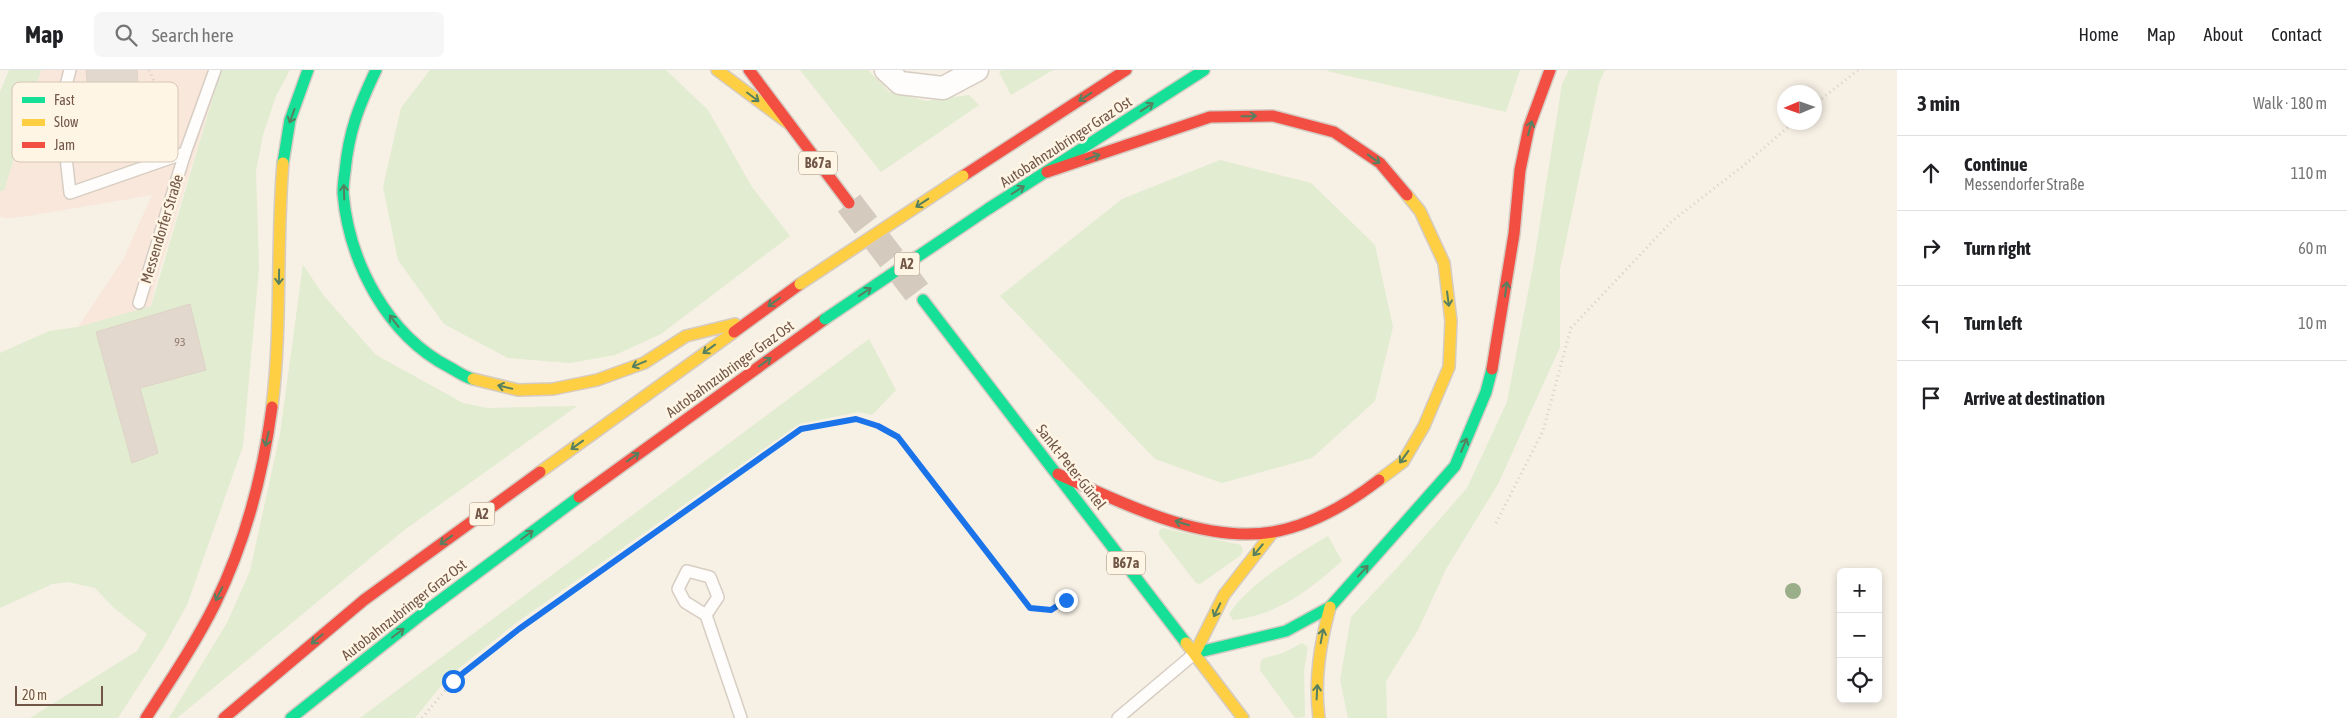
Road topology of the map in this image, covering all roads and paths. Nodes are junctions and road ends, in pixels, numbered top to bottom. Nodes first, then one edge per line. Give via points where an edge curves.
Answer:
1 (70, 70) edge
2 (149, 70) edge
3 (215, 70) edge
4 (308, 70) edge
5 (376, 70) edge
6 (717, 70) edge
7 (749, 70) edge
8 (886, 70) edge
9 (977, 70) edge
10 (1126, 70) edge
11 (1204, 70) edge
12 (1550, 70) edge
13 (1858, 70) edge
14 (66, 82) edge
15 (154, 82) edge
16 (1822, 99) edge
17 (788, 123) junction
18 (1785, 130) edge
19 (178, 137) edge
20 (185, 153) junction
21 (178, 155) edge
22 (67, 162) edge
23 (159, 162) edge
24 (1047, 172) junction
25 (849, 202) tunnel mouth
26 (923, 300) tunnel mouth
27 (139, 303) dead end
28 (748, 320) junction
29 (1058, 474) junction
30 (1496, 523) dead end
31 (1273, 532) junction
32 (1066, 600) dead end
33 (1330, 607) junction
34 (706, 615) dead end
35 (1195, 653) junction
36 (146, 718) edge
37 (224, 718) edge
38 (291, 718) edge
39 (422, 718) edge
40 (741, 718) edge
41 (1118, 718) edge
42 (1243, 718) edge
43 (1319, 718) edge

1 - 14 lane
2 - 15 path
3 - 20 lane, Messendorfer Straße
4 -> 36 main road via 288,125 282,175 278,349 270,428 251,511 220,594 190,651
28 -> 5 main road via 686,336 644,363 597,380 553,389 518,390 469,378 428,356 393,322 367,279 351,240 343,192 347,154 356,113
6 -> 17 main road
7 - 17 main road, B67a
8 - 9 street via 900,84 943,88
10 -> 28 main road, Autobahnzubringer Graz Ost / A2, bridge
24 -> 11 main road, Autobahnzubringer Graz Ost / A2
33 -> 12 main road via 1454,466 1486,392 1503,313 1520,170 1530,127
13 - 16 path
17 - 25 main road, B67a
18 - 30 path via 1672,221 1571,328 1543,431
19 - 20 path
20 - 21 lane
20 - 27 lane, Messendorfer Straße
22 - 23 lane via 70,193
24 -> 31 main road via 1210,117 1273,116 1334,132 1380,164 1420,211 1444,263 1451,321 1449,367 1424,426 1403,462 1359,495 1323,516
38 -> 24 main road, Autobahnzubringer Graz Ost / A2, bridge via 564,506 825,319
26 - 29 main road, Sankt-Peter-Gürtel / B67a
28 -> 37 main road, Autobahnzubringer Graz Ost / A2 via 364,600
31 -> 29 main road via 1230,533 1189,525 1131,506
29 - 35 main road, Sankt-Peter-Gürtel / B67a
31 -> 35 main road via 1224,595
32 - 39 path via 1051,610 1030,608 898,437 856,419 801,429 519,629 453,681
33 - 35 main road via 1286,631
43 -> 33 main road via 1316,702 1318,667
34 - 40 lane
35 - 41 lane
35 - 42 main road, B67a

